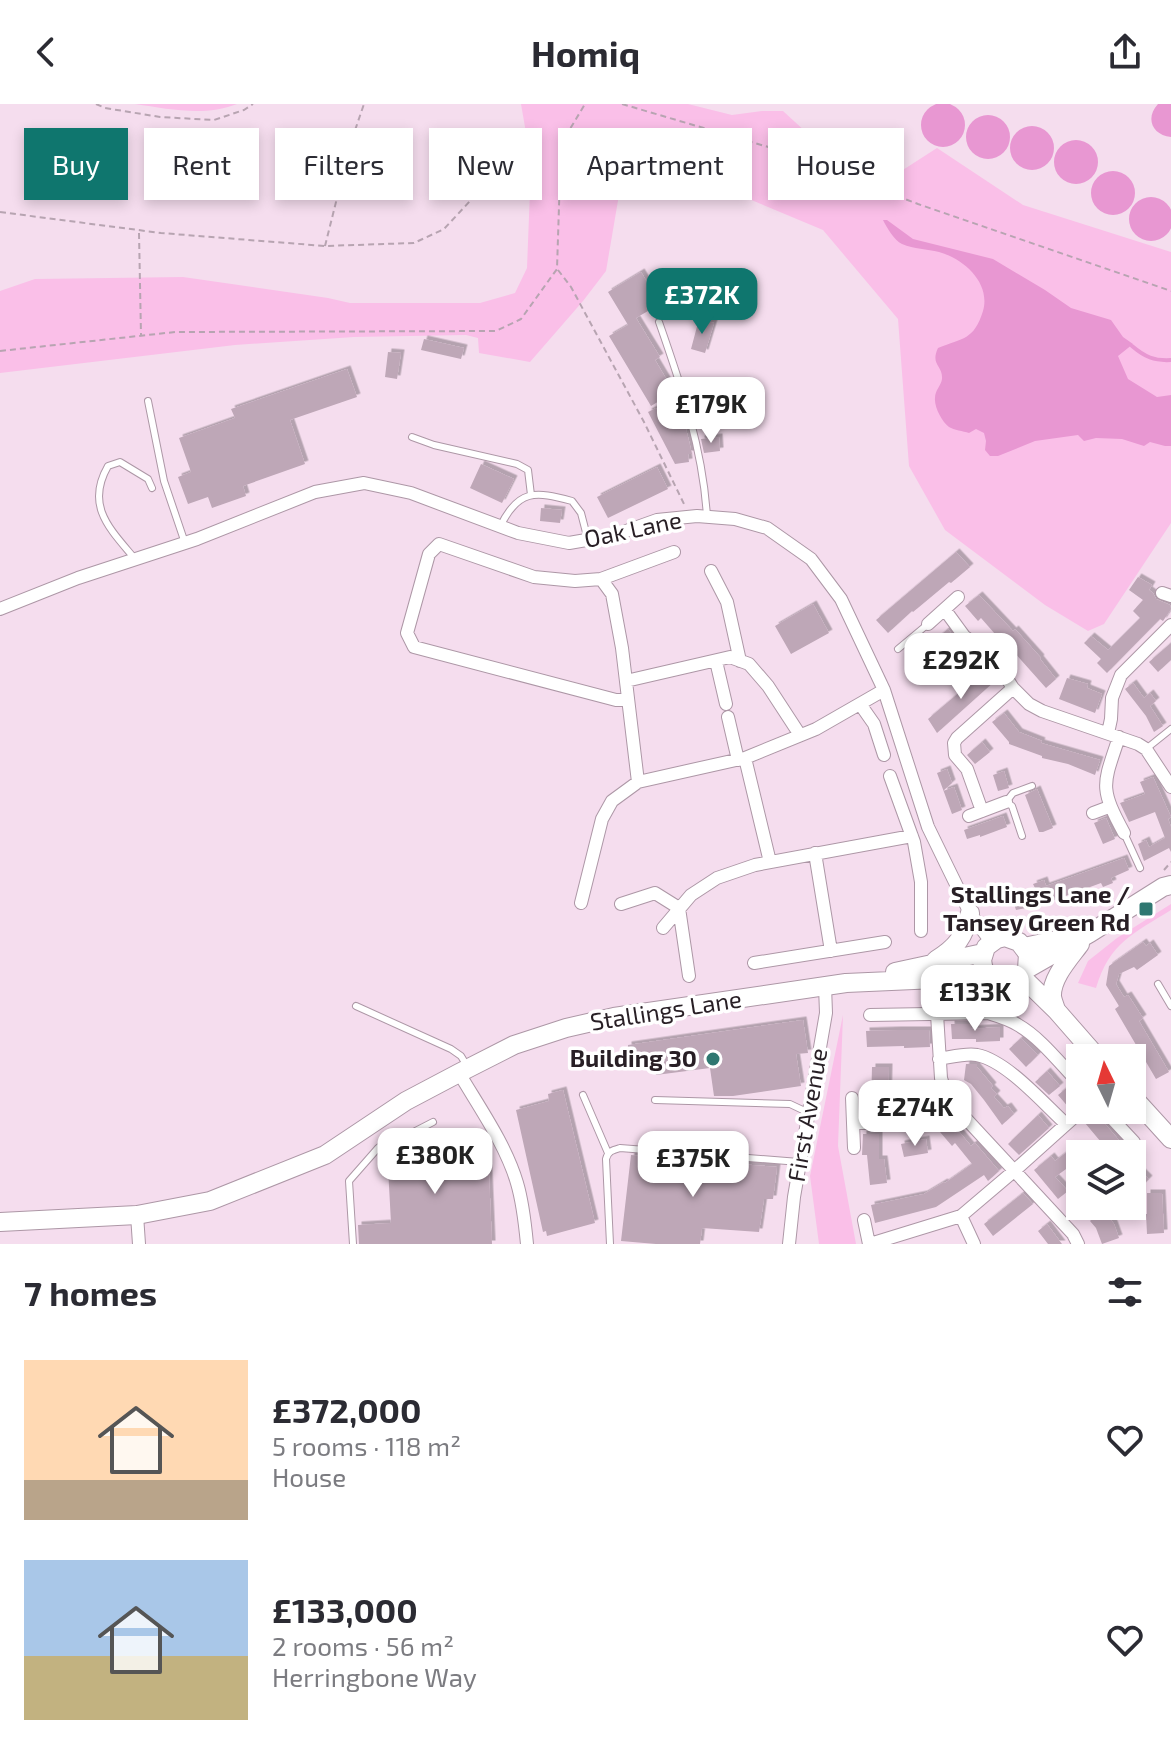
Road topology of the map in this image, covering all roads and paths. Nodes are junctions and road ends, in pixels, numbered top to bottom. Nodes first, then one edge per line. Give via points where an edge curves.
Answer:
1 (96, 104) edge
2 (253, 104) edge
3 (364, 104) edge
4 (585, 104) edge
5 (622, 104) edge
6 (471, 200) edge
7 (0, 212) edge
8 (139, 230) junction
9 (325, 246) junction
10 (557, 269) junction
11 (1171, 291) edge
12 (659, 322) dead end
13 (141, 336) junction
14 (0, 351) edge
15 (148, 401) dead end
16 (412, 437) dead end
17 (152, 488) dead end
18 (531, 495) junction
19 (690, 517) junction
20 (707, 517) junction
21 (500, 527) junction
22 (588, 540) junction
23 (185, 543) junction
24 (674, 552) dead end
25 (135, 559) junction
26 (711, 571) dead end
27 (601, 579) junction
28 (958, 597) dead end
29 (0, 609) edge
30 (945, 610) junction
31 (928, 624) joint
32 (1171, 625) edge
33 (898, 649) dead end
34 (716, 661) junction
35 (740, 661) junction
36 (626, 681) junction
37 (1013, 688) junction
38 (884, 690) junction
39 (628, 700) junction
40 (860, 704) junction
41 (1171, 729) edge
42 (800, 735) junction
43 (1113, 735) junction
44 (1146, 749) junction
45 (884, 755) dead end
46 (742, 759) junction
47 (890, 776) dead end
48 (638, 782) junction
49 (1032, 786) dead end
50 (1171, 787) edge
51 (1006, 802) junction
52 (1109, 807) junction
53 (982, 811) junction
54 (1093, 813) dead end
55 (969, 816) dead end
56 (1124, 833) joint
57 (912, 836) junction
58 (1022, 836) dead end
59 (815, 853) junction
60 (770, 862) junction
61 (1140, 868) dead end
62 (1168, 883) edge
63 (581, 903) dead end
64 (621, 904) dead end
65 (679, 908) junction
66 (970, 913) junction
67 (663, 928) dead end
68 (921, 931) dead end
69 (1090, 933) junction
70 (885, 942) dead end
71 (1024, 947) junction
72 (987, 948) junction
73 (831, 951) junction
74 (754, 963) dead end
75 (927, 965) junction
76 (1024, 973) junction
77 (689, 976) dead end
78 (995, 981) junction
79 (846, 983) junction
80 (1158, 984) dead end
81 (825, 986) junction
82 (356, 1006) dead end
83 (1171, 1006) edge
84 (1056, 1010) junction
85 (937, 1014) junction
86 (870, 1015) dead end
87 (1086, 1044) edge
88 (939, 1059) junction
89 (464, 1070) junction
90 (1066, 1070) edge
91 (583, 1095) dead end
92 (852, 1098) dead end
93 (655, 1100) dead end
94 (956, 1108) junction
95 (1146, 1111) edge
96 (809, 1113) junction
97 (433, 1122) dead end
98 (854, 1123) junction
99 (1066, 1124) joint
100 (1117, 1124) edge
101 (1171, 1139) edge
102 (1132, 1140) edge
103 (854, 1148) dead end
104 (608, 1153) junction
105 (800, 1162) junction
106 (1014, 1171) junction
107 (137, 1215) junction
108 (961, 1216) junction
109 (864, 1220) dead end
110 (0, 1222) edge
111 (139, 1244) edge
112 (353, 1244) edge
113 (527, 1244) edge
114 (610, 1244) edge
115 (789, 1244) edge
116 (869, 1244) edge
117 (974, 1244) edge
118 (1078, 1244) edge

1 - 2 path via 160,117 214,120
3 - 9 path
4 - 10 path via 561,144
5 - 11 path via 775,149
6 - 9 path via 444,229 414,243
7 - 8 path
8 - 9 path
8 - 13 path
10 - 13 path via 521,319 496,331
10 - 19 path via 644,422
12 - 20 lane via 689,412
13 - 14 path
15 - 23 lane via 164,481
16 - 18 lane via 517,464 528,470
17 - 25 lane via 148,479 120,462 108,466 101,478 98,502 105,523
18 - 21 lane via 515,502
18 - 22 lane via 572,501
19 - 20 street, Oak Lane
19 - 22 street, Oak Lane via 657,520
20 - 38 street, Oak Lane via 767,528 811,559 841,599
21 - 22 street, Oak Lane via 569,543
21 - 23 street, Oak Lane via 411,493 364,483 315,492
23 - 25 street, Oak Lane
24 - 27 street
25 - 29 street, Oak Lane
26 - 35 street via 727,602
27 - 36 street via 612,594
27 - 39 street via 534,577 439,544 429,554 407,633 414,647
28 - 30 street
30 - 31 street
30 - 37 street via 964,636 994,659
31 - 33 lane
32 - 43 street via 1121,675 1112,698
34 - 35 street
34 - 36 street
34 - 46 street
35 - 42 street via 768,686
36 - 39 street
37 - 43 street via 1042,711
37 - 53 street via 954,743
38 - 40 street
38 - 66 street, Oak Lane via 928,827
39 - 48 street
40 - 42 street
40 - 45 street via 874,724
41 - 44 lane
42 - 46 street
43 - 44 street
43 - 52 street via 1105,775
44 - 50 street
46 - 48 street
46 - 60 street
47 - 57 street
48 - 63 street via 612,801 602,819
49 - 51 lane
51 - 53 street
51 - 58 lane
52 - 54 street
52 - 56 street
53 - 55 street
56 - 61 lane
57 - 59 street
57 - 68 street via 921,882
59 - 60 street
59 - 73 street
60 - 65 street via 717,878
62 - 69 main road
64 - 65 street via 655,893
65 - 67 street
65 - 77 street
66 - 72 street, Oak Lane
66 - 75 main road via 953,949
69 - 71 main road
69 - 76 main road
69 - 84 main road via 1055,982
70 - 73 street
71 - 72 main road via 1005,937
71 - 76 main road
72 - 75 main road
72 - 78 main road via 983,966
73 - 74 street
75 - 79 main road
76 - 78 main road via 1009,983
76 - 84 main road
78 - 79 main road
79 - 81 main road, Stallings Lane
80 - 83 lane
81 - 89 main road, Stallings Lane via 566,1028 514,1045
81 - 96 street, First Avenue via 826,1013
82 - 89 lane via 451,1049 461,1056
84 - 87 main road
85 - 86 street
85 - 88 street
85 - 90 street via 988,1013 1018,1025
88 - 94 street via 944,1088
88 - 99 street via 965,1055 1003,1066
89 - 107 main road, Stallings Lane via 325,1155 210,1201
89 - 113 street via 517,1181
91 - 104 lane
92 - 98 street
93 - 96 lane via 790,1104
94 - 98 street via 910,1123
94 - 106 street
95 - 101 main road
96 - 105 street, First Avenue
97 - 112 lane via 389,1140 349,1181
98 - 103 street
99 - 106 street
100 - 102 street
104 - 105 lane via 620,1148
104 - 114 lane
105 - 115 street, First Avenue
106 - 108 street
106 - 118 street
107 - 110 main road, Stallings Lane
107 - 111 street
108 - 116 street
108 - 117 street
109 - 116 street

